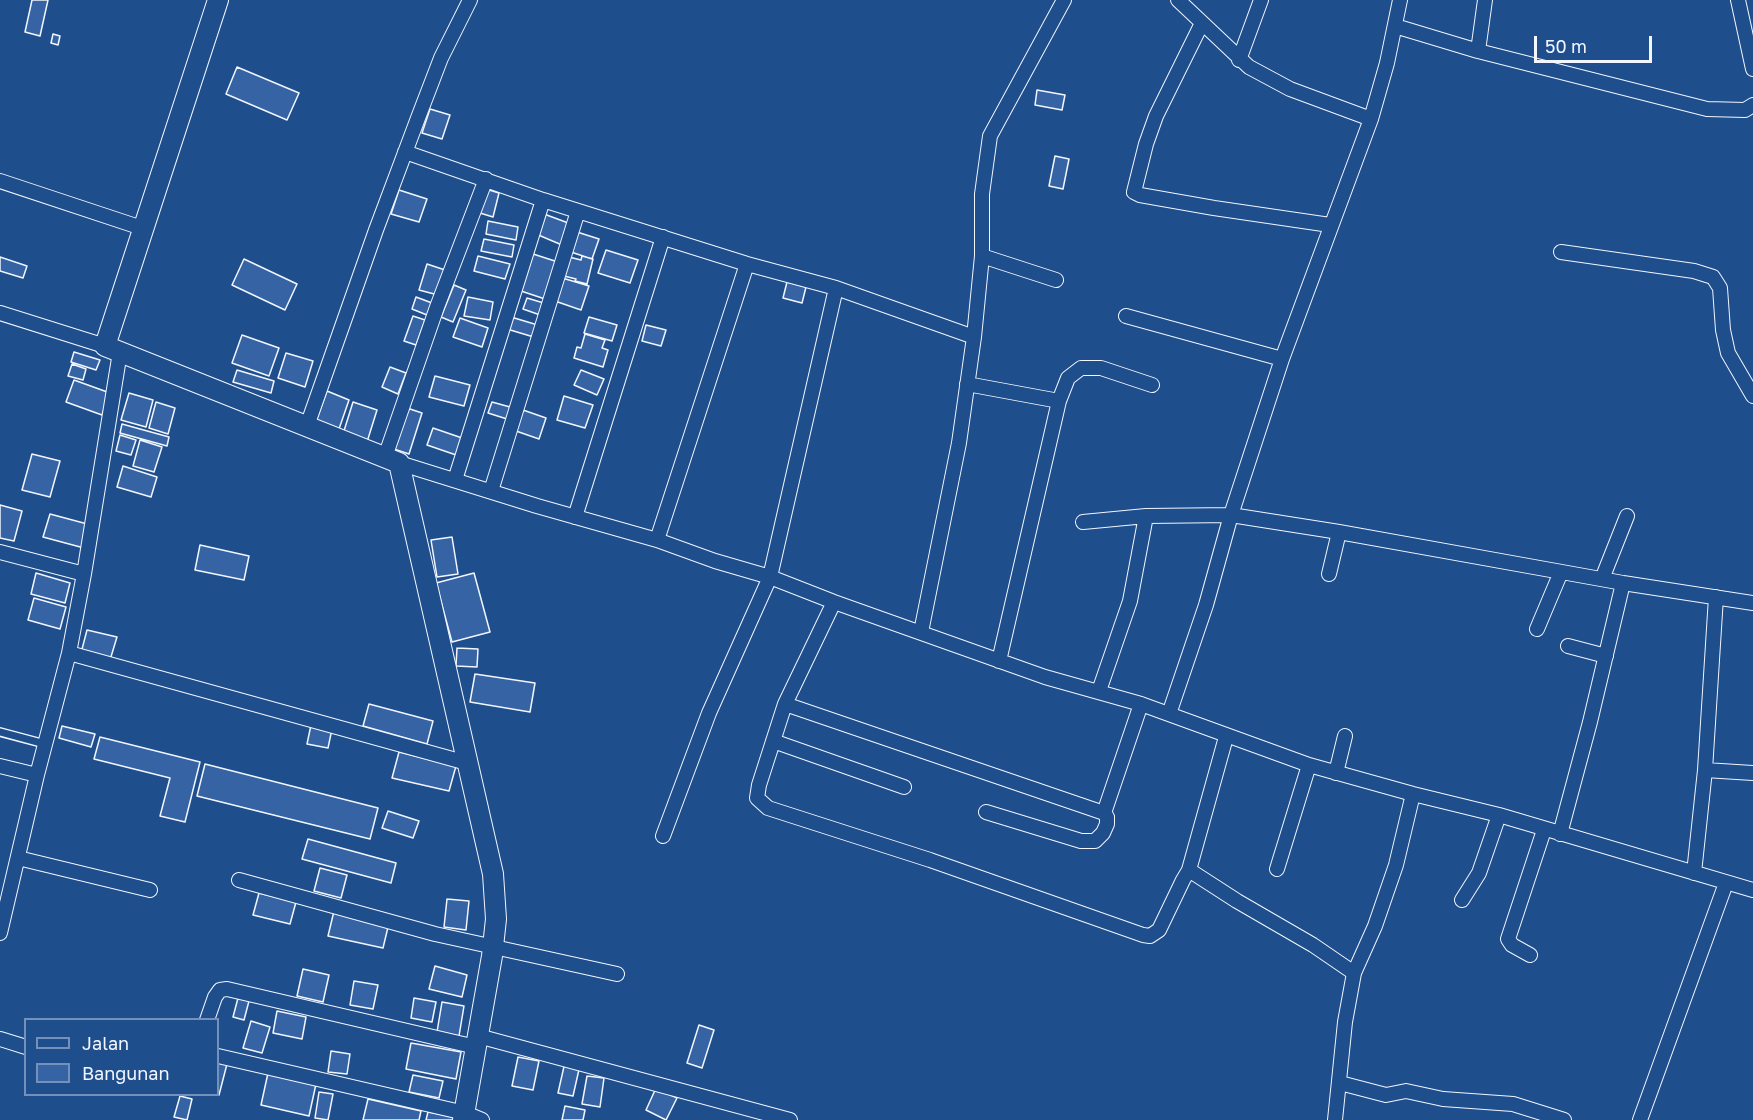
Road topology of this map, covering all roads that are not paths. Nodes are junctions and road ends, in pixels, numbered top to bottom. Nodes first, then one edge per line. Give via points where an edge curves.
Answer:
1 (218, 0) edge
2 (470, 0) edge
3 (1178, 0) edge
4 (1261, 0) edge
5 (1400, 0) edge
6 (1485, 0) edge
7 (1738, 0) edge
8 (1059, 4) edge
9 (1202, 23) junction
10 (1395, 26) junction
11 (1478, 51) junction
12 (1239, 60) junction
13 (1753, 69) edge
14 (1753, 105) edge
15 (1371, 118) junction
16 (405, 152) junction
17 (486, 179) junction
18 (0, 181) edge
19 (543, 200) junction
20 (578, 211) junction
21 (1330, 225) junction
22 (142, 228) junction
23 (663, 237) junction
24 (1561, 252) dead end
25 (982, 255) junction
26 (747, 264) junction
27 (1056, 280) dead end
28 (836, 288) junction
29 (0, 313) edge
30 (1126, 316) dead end
31 (974, 337) junction
32 (112, 349) junction
33 (1282, 359) junction
34 (967, 384) junction
35 (1152, 386) dead end
36 (1753, 396) edge
37 (1059, 401) junction
38 (307, 426) junction
39 (392, 460) junction
40 (455, 480) junction
41 (490, 491) junction
42 (1231, 515) junction
43 (1146, 516) junction
44 (1627, 516) dead end
45 (575, 517) junction
46 (1083, 522) dead end
47 (1339, 532) junction
48 (657, 540) junction
49 (0, 552) edge
50 (1561, 572) junction
51 (84, 574) junction
52 (1329, 574) dead end
53 (770, 577) junction
54 (1602, 579) junction
55 (1623, 583) junction
56 (1716, 597) junction
57 (834, 602) junction
58 (1753, 603) edge
59 (1537, 629) dead end
60 (921, 632) junction
61 (1568, 646) dead end
62 (69, 653) junction
63 (1606, 656) junction
64 (999, 661) junction
65 (1099, 692) junction
66 (785, 704) junction
67 (1141, 705) junction
68 (1169, 714) junction
69 (0, 732) edge
70 (1345, 736) dead end
71 (1226, 737) junction
72 (773, 741) junction
73 (45, 744) junction
74 (467, 763) junction
75 (1309, 765) junction
76 (0, 766) edge
77 (1705, 770) junction
78 (1336, 773) junction
79 (1753, 773) edge
80 (37, 775) junction
81 (904, 787) dead end
82 (1413, 795) junction
83 (986, 812) dead end
84 (1104, 813) junction
85 (1499, 815) junction
86 (1544, 830) junction
87 (1560, 834) junction
88 (663, 837) dead end
89 (18, 858) junction
90 (1277, 869) dead end
91 (1190, 870) junction
92 (1694, 873) junction
93 (239, 880) dead end
94 (1726, 883) junction
95 (150, 890) dead end
96 (1753, 890) edge
97 (1462, 900) dead end
98 (0, 933) edge
99 (493, 947) junction
100 (1530, 955) dead end
101 (1354, 973) junction
102 (617, 974) dead end
103 (208, 1018) edge
104 (0, 1039) edge
105 (477, 1041) junction
106 (24, 1046) edge
107 (219, 1056) edge
108 (1340, 1083) junction
109 (470, 1118) edge
110 (1555, 1119) edge
111 (790, 1120) edge
112 (1335, 1120) edge
113 (1640, 1120) edge

1 - 22 street
2 - 16 street via 441,58
3 - 9 street
4 - 12 street
5 - 10 street
6 - 11 street
7 - 13 street
8 - 25 street via 990,136 982,194
9 - 12 street
9 - 21 street via 1156,116 1134,192
10 - 11 street
10 - 15 street
11 - 14 street via 1707,109 1745,110
12 - 15 street via 1290,89
15 - 21 street
16 - 17 street
16 - 38 street
17 - 19 street
17 - 39 street via 437,307
18 - 22 street
19 - 20 street
19 - 40 street
20 - 23 street
20 - 41 street
21 - 33 street
22 - 32 street
23 - 26 street
23 - 45 street
24 - 36 street via 1714,278 1722,298 1728,353
25 - 27 street
25 - 31 street
26 - 28 street
26 - 48 street
28 - 31 street
28 - 53 street
29 - 32 street
30 - 33 street
31 - 34 street
32 - 38 street
32 - 51 street
33 - 42 street
34 - 37 street
34 - 60 street
35 - 37 street via 1116,372 1087,367 1071,374
37 - 64 street
38 - 39 street
39 - 40 street
39 - 74 street
40 - 41 street
41 - 45 street
42 - 43 street
42 - 47 street
42 - 68 street
43 - 46 street
43 - 65 street via 1130,601
44 - 54 street
45 - 48 street
47 - 50 street
47 - 52 street
48 - 53 street
49 - 51 street
50 - 54 street
50 - 59 street
51 - 62 street
53 - 57 street
53 - 88 street via 709,713
54 - 55 street
55 - 56 street
55 - 63 street
56 - 58 street
56 - 77 street
57 - 60 street
57 - 66 street
60 - 64 street
61 - 63 street
62 - 73 street
62 - 74 street
63 - 87 street
64 - 65 street
65 - 67 street
66 - 72 street
66 - 84 street
67 - 68 street
67 - 84 street
68 - 71 street
69 - 73 lane
70 - 78 street
71 - 75 street
71 - 91 street
72 - 81 street
72 - 91 street via 757,798 768,808 1143,935 1150,936 1159,930
73 - 80 street
74 - 99 street via 493,874
75 - 78 street
75 - 90 street
76 - 80 street
77 - 79 street
77 - 92 street
78 - 82 street
80 - 89 street
82 - 85 street
82 - 101 street via 1396,866
83 - 84 street via 1081,841 1095,841 1103,833 1107,824
85 - 86 street
85 - 97 street via 1479,873
86 - 87 street
86 - 100 street via 1509,934 1509,942
87 - 92 street
89 - 95 street
89 - 98 street
91 - 101 street
92 - 94 street
93 - 99 street
94 - 96 street
94 - 113 street
99 - 102 street
99 - 105 street
101 - 108 street
103 - 105 street via 215,997 220,990 227,989
104 - 106 street
105 - 109 street
105 - 111 street
107 - 109 street
108 - 110 street via 1386,1095 1406,1091 1443,1099 1513,1104
108 - 112 street

